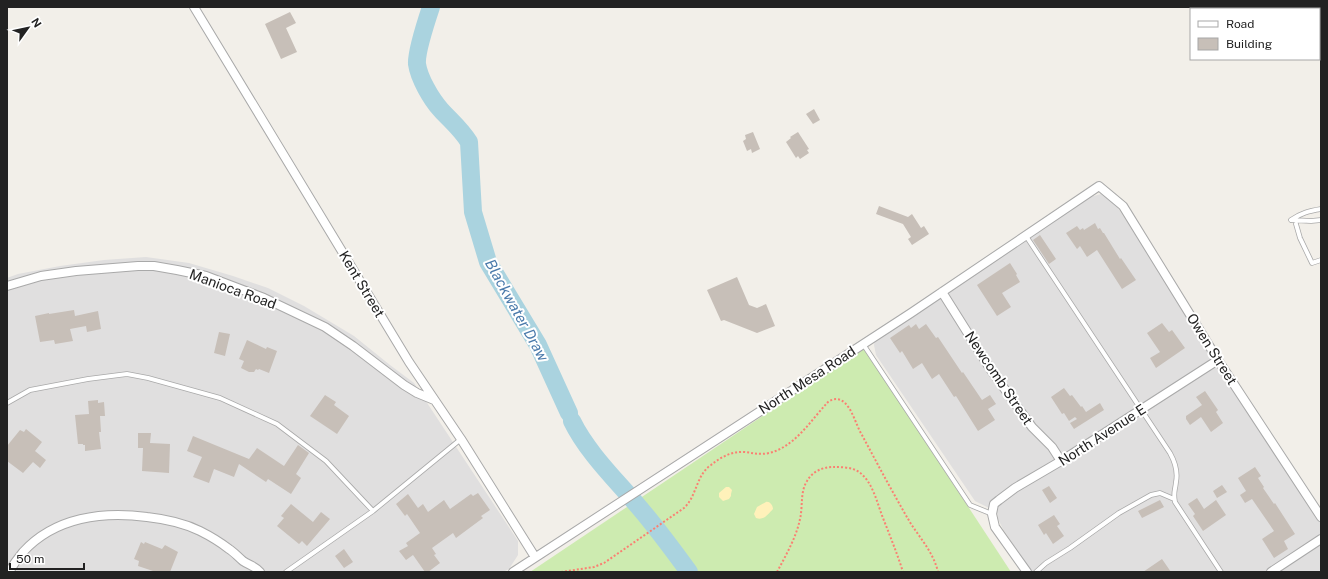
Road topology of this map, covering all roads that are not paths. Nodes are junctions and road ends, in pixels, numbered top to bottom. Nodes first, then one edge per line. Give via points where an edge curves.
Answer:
1 (194, 7) edge
2 (1099, 186) joint
3 (1321, 209) edge
4 (1321, 220) edge
5 (1296, 224) dead end
6 (1025, 236) junction
7 (1321, 260) edge
8 (7, 286) edge
9 (942, 292) junction
10 (863, 343) junction
11 (1218, 360) junction
12 (434, 400) junction
13 (7, 403) edge
14 (1141, 409) junction
15 (461, 439) junction
16 (1061, 461) junction
17 (1174, 499) junction
18 (373, 511) junction
19 (992, 514) junction
20 (1321, 517) edge
21 (1321, 540) edge
22 (535, 557) junction
23 (9, 572) edge
24 (260, 572) edge
25 (286, 572) edge
26 (513, 572) edge
27 (1027, 572) edge
28 (1036, 572) edge
29 (1221, 572) edge
30 (1272, 572) edge

1 - 12 street, Kent Street
2 - 6 street, North Mesa Road
2 - 11 street, Owen Street via 1123,206
3 - 4 lane via 1310,210 1291,220
5 - 7 lane via 1312,263
6 - 9 street, North Mesa Road
6 - 14 lane
8 - 12 street, Manioca Road via 41,276 132,266 154,266 206,276 264,298 325,327 404,385
9 - 10 street, North Mesa Road
9 - 16 street, Newcomb Street via 990,370
10 - 19 lane via 970,505
10 - 22 street, North Mesa Road
11 - 14 street, North Avenue E
11 - 20 street, Owen Street
12 - 15 street, Kent Street
13 - 18 lane via 30,390 127,374 220,398 277,424 326,461
14 - 16 street, North Avenue E
14 - 17 lane via 1176,465
15 - 18 lane
15 - 22 street, Kent Street
16 - 19 street, North Avenue E via 998,500 994,504
17 - 28 lane via 1160,493 1151,495 1118,513 1046,562
17 - 29 lane
18 - 25 lane
19 - 27 street via 995,527
21 - 30 street
22 - 26 street, North Mesa Road
23 - 24 street via 23,552 48,533 83,518 109,514 154,518 199,530

